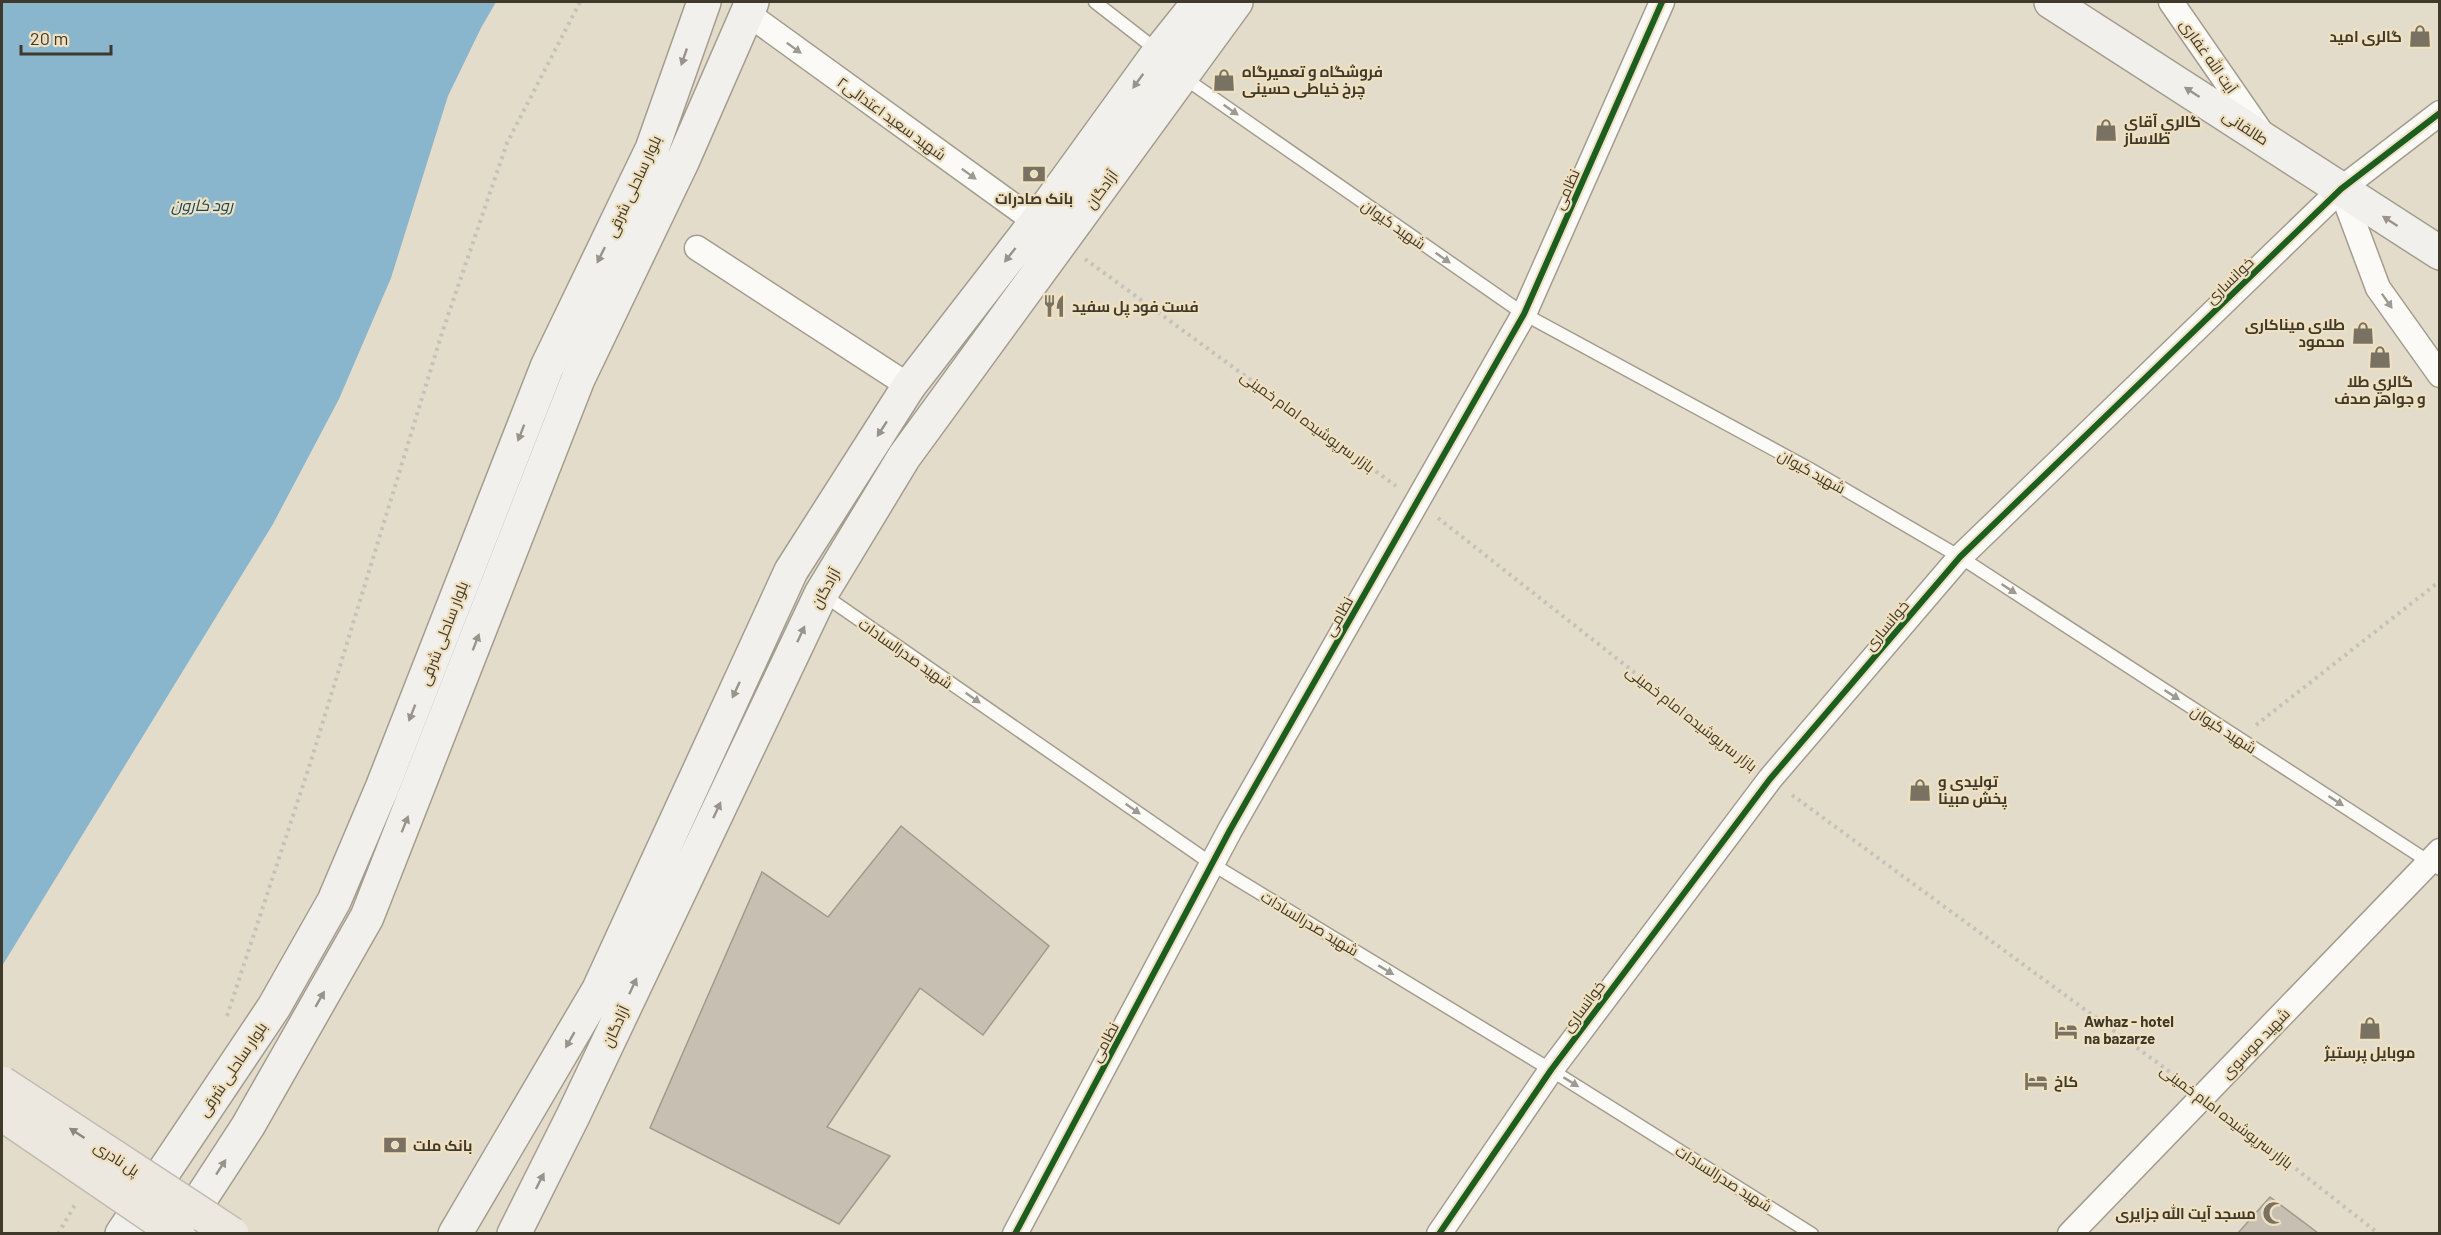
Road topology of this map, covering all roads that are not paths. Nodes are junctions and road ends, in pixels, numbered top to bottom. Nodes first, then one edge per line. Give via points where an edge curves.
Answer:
1 (704, 2) edge
2 (1095, 2) edge
3 (1199, 2) edge
4 (1236, 2) edge
5 (1662, 2) edge
6 (2051, 2) edge
7 (2171, 2) edge
8 (749, 7) edge
9 (1159, 52) junction
10 (1183, 76) junction
11 (2439, 113) edge
12 (2267, 141) junction
13 (2341, 189) junction
14 (1036, 222) junction
15 (697, 248) dead end
16 (2439, 253) edge
17 (1524, 314) junction
18 (2439, 375) edge
19 (909, 386) junction
20 (1960, 557) junction
21 (821, 594) junction
22 (2436, 861) edge
23 (1212, 864) junction
24 (1551, 1070) junction
25 (2, 1083) edge
26 (2, 1114) edge
27 (460, 1226) edge
28 (122, 1233) edge
29 (178, 1233) edge
30 (232, 1233) edge
31 (514, 1233) edge
32 (1015, 1233) edge
33 (1439, 1233) edge
34 (1812, 1233) edge
35 (2070, 1233) edge

1 -> 28 main road, بلوار ساحلی شرقی via 652,149 547,367 334,901 274,1007
2 - 9 lane
3 - 9 main road, آزادگان
4 - 10 main road, آزادگان
5 - 17 street, نظامی
12 -> 6 main road, طالقانی
7 - 12 street, آیت الله غفاری
8 -> 14 street, شهید سعید اعتدالی۲
29 -> 8 main road via 248,1126 367,917 578,379 683,160
9 -> 14 main road, آزادگان
10 -> 17 lane, شهید کیوان
10 - 21 main road, آزادگان via 904,457
11 - 13 street, خوانساری
12 - 13 main road, طالقانی
16 -> 13 main road, طالقانی
13 -> 18 street via 2378,288
13 - 20 street, خوانساری
14 -> 19 main road, آزادگان
15 - 19 street
17 - 20 lane, شهید کیوان via 1808,468
17 - 23 street, نظامی
19 -> 27 main road, آزادگان via 790,572 599,989
20 -> 22 lane, شهید کیوان via 2239,739
20 - 24 street, خوانساری via 1770,779
21 -> 23 lane, شهید صدرالسادات
31 -> 21 main road, آزادگان
22 - 35 street, شهید موسوی
23 -> 24 lane, شهید صدرالسادات
23 - 32 street, نظامی
24 - 33 street, خوانساری
24 -> 34 lane, شهید صدرالسادات
30 -> 25 main road, پل نادری, bridge
26 - 29 main road, پل نادری, bridge

